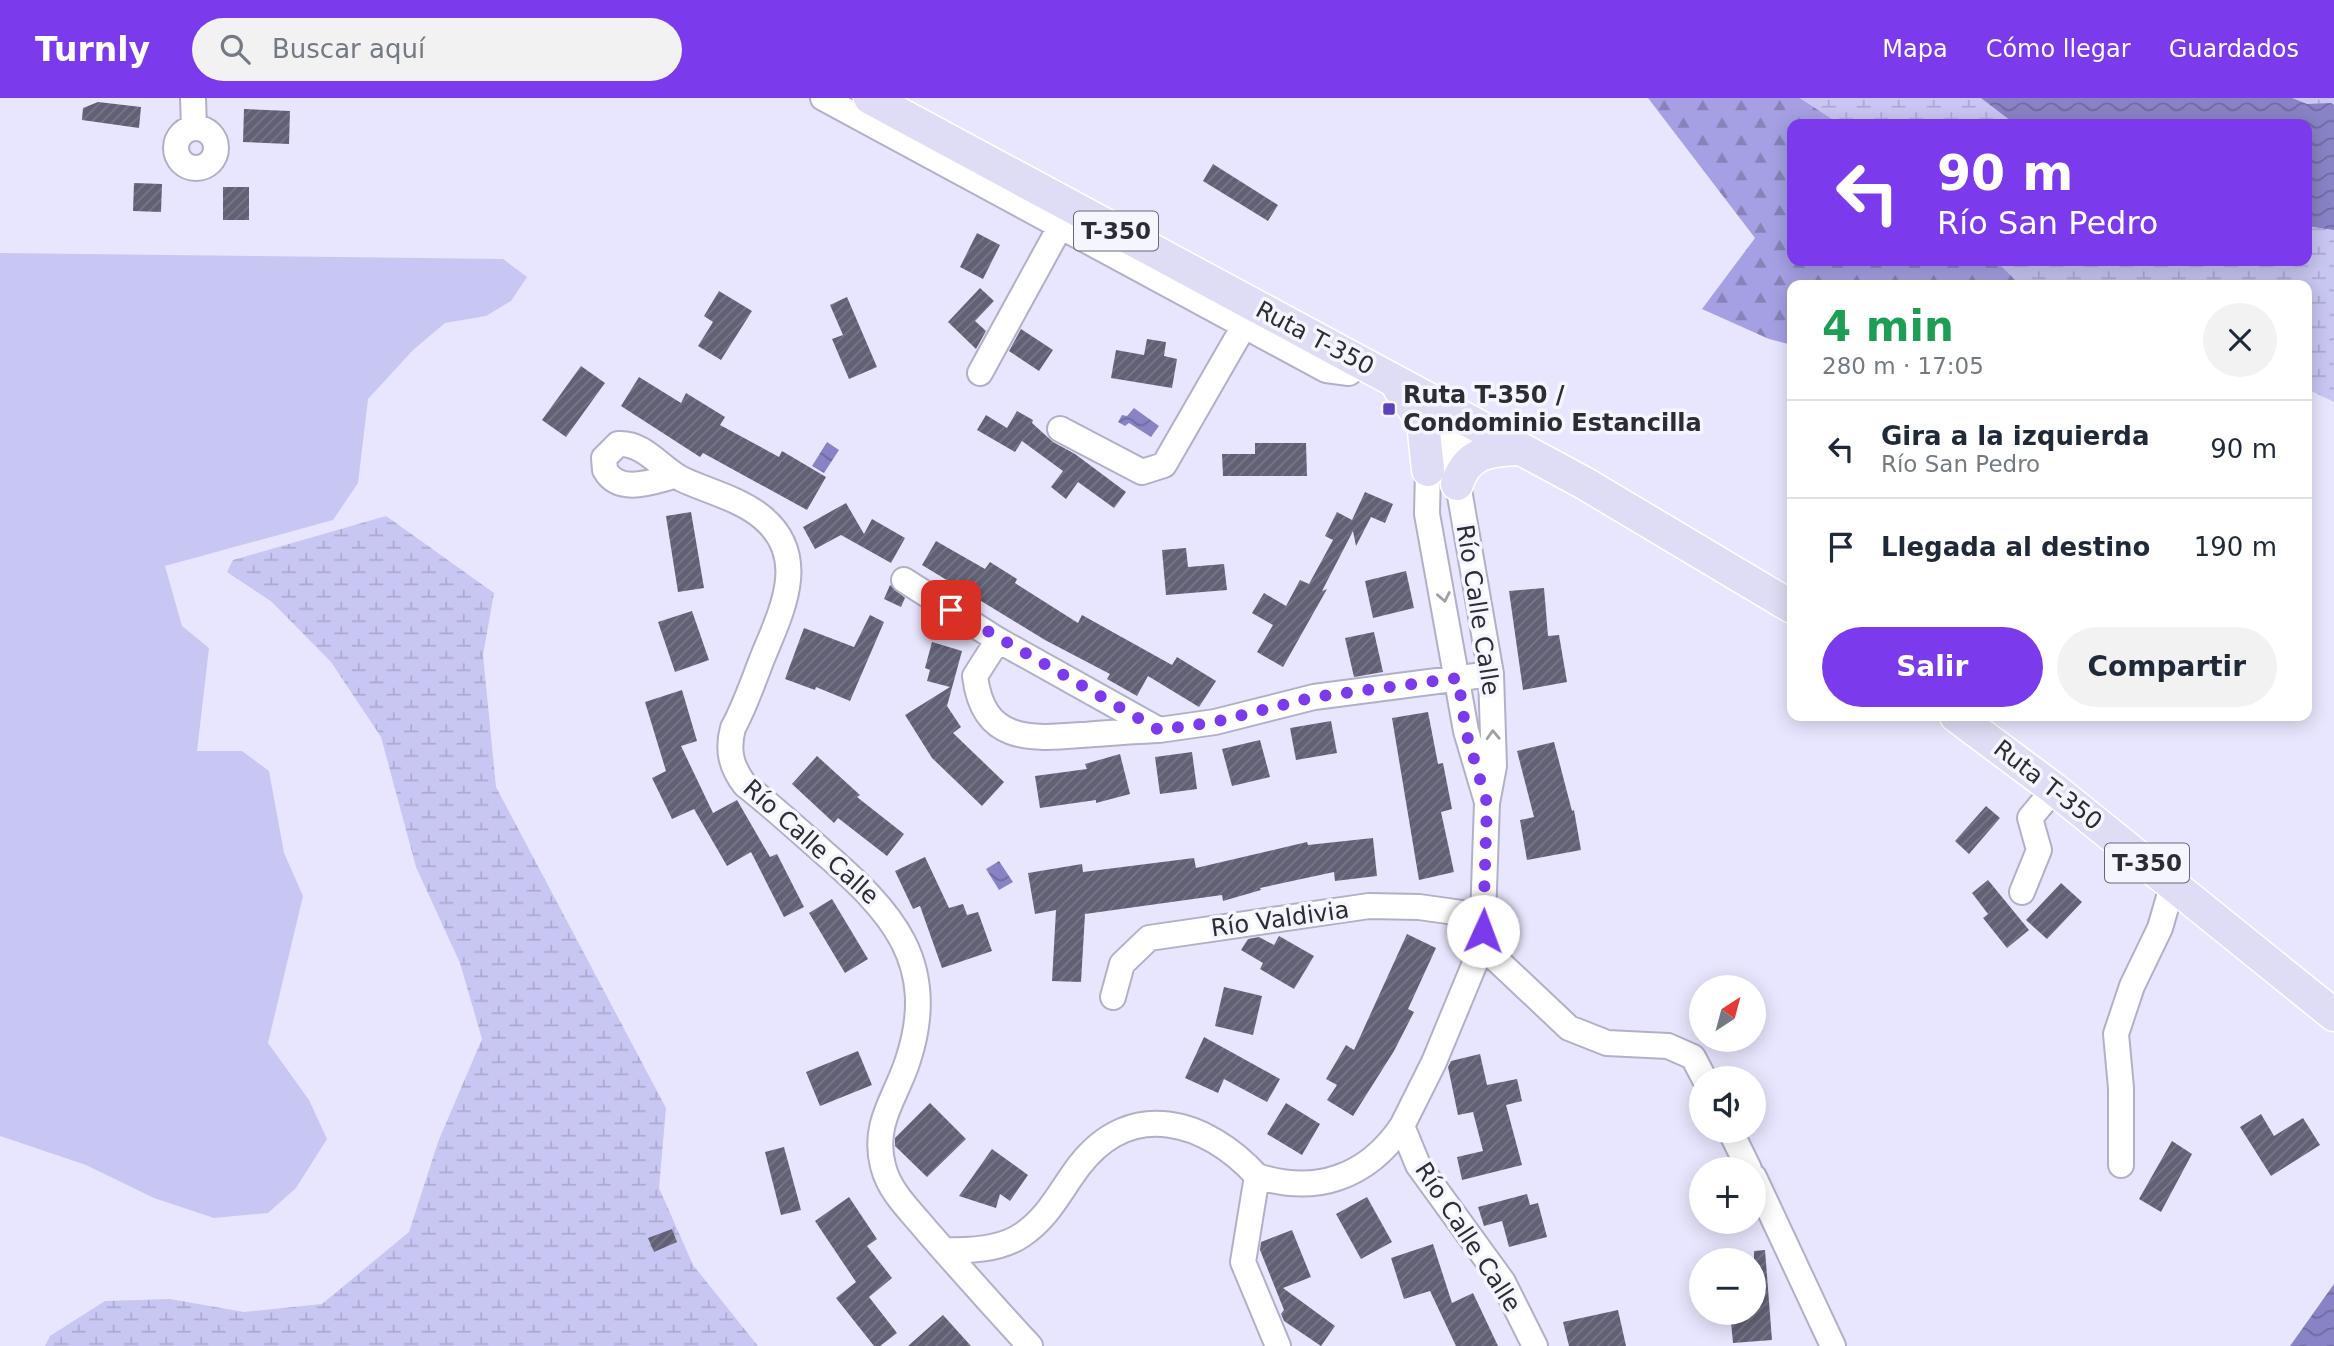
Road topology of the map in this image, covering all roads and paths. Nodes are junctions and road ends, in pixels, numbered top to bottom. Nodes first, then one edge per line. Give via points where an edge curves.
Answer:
1 (192, 98) edge
2 (823, 98) edge
3 (870, 98) edge
4 (194, 128) dead end
5 (1060, 227) junction
6 (1244, 326) junction
7 (1362, 363) junction
8 (980, 373) dead end
9 (1391, 378) junction
10 (1459, 416) junction
11 (1060, 429) dead end
12 (1520, 449) junction
13 (1428, 470) junction
14 (674, 476) dead end
15 (1457, 484) junction
16 (904, 580) dead end
17 (1787, 604) edge
18 (998, 640) junction
19 (1491, 674) junction
20 (1458, 678) junction
21 (1963, 721) edge
22 (1159, 730) junction
23 (2054, 789) junction
24 (1487, 803) junction
25 (2174, 883) junction
26 (2022, 892) dead end
27 (1483, 916) junction
28 (1482, 946) junction
29 (1113, 997) dead end
30 (2332, 1007) edge
31 (1698, 1066) edge
32 (1402, 1126) junction
33 (2120, 1164) dead end
34 (1257, 1176) junction
35 (1766, 1203) edge
36 (944, 1250) junction
37 (1030, 1346) edge
38 (1278, 1346) edge
39 (1535, 1346) edge
40 (1833, 1346) edge

1 - 4 street
2 - 5 street
3 - 7 main road, Ruta T-350 / T-350
5 - 6 street
5 - 8 street
6 - 7 street via 1326,370 1349,373
6 - 11 street via 1164,465 1142,472
7 - 9 main road, Ruta T-350 / T-350
9 - 10 main road, Ruta T-350 / T-350
9 - 13 main road via 1423,422
10 - 12 main road, Ruta T-350 / T-350
10 - 13 street, Río Calle Calle
10 - 15 street, Río Calle Calle
12 - 15 main road via 1474,457
12 - 17 main road, Ruta T-350 / T-350 via 1664,528
13 -> 20 street, Río Calle Calle via 1427,513
14 - 36 street, Río Calle Calle via 754,511 774,530 787,554 788,594 733,728 730,757 745,785 872,895 903,940 914,975 918,1016 905,1070 882,1118 880,1149 895,1193
15 - 19 street, Río Calle Calle
16 - 18 street
18 - 22 street
18 - 22 street via 975,676 984,707 1008,731 1031,739
19 - 20 street
24 -> 19 street, Río Calle Calle via 1494,766
20 - 22 street via 1314,697 1215,722
20 - 24 street, Río Calle Calle via 1466,732
21 - 23 main road, Ruta T-350 / T-350
23 - 25 main road, Ruta T-350 / T-350
23 - 26 street via 2030,818 2039,850
24 - 27 street, Río Calle Calle
25 - 30 main road, Ruta T-350 / T-350
25 - 33 street via 2116,1034
27 - 28 street, Río Calle Calle
27 - 29 street, Río Valdivia via 1369,906 1149,938 1122,964
28 - 31 street via 1569,1028 1607,1043 1668,1046 1693,1057
28 - 32 street, Río Calle Calle
32 - 34 street, Río Calle Calle via 1381,1153 1339,1179 1298,1185
32 - 39 street, Río Calle Calle via 1418,1165 1503,1282
34 - 36 street via 1231,1151 1199,1133 1170,1124 1140,1125 1114,1136 1090,1154 1048,1213 1019,1238 976,1250
34 - 38 street via 1243,1262
35 - 40 street
36 - 37 street, Río Calle Calle

